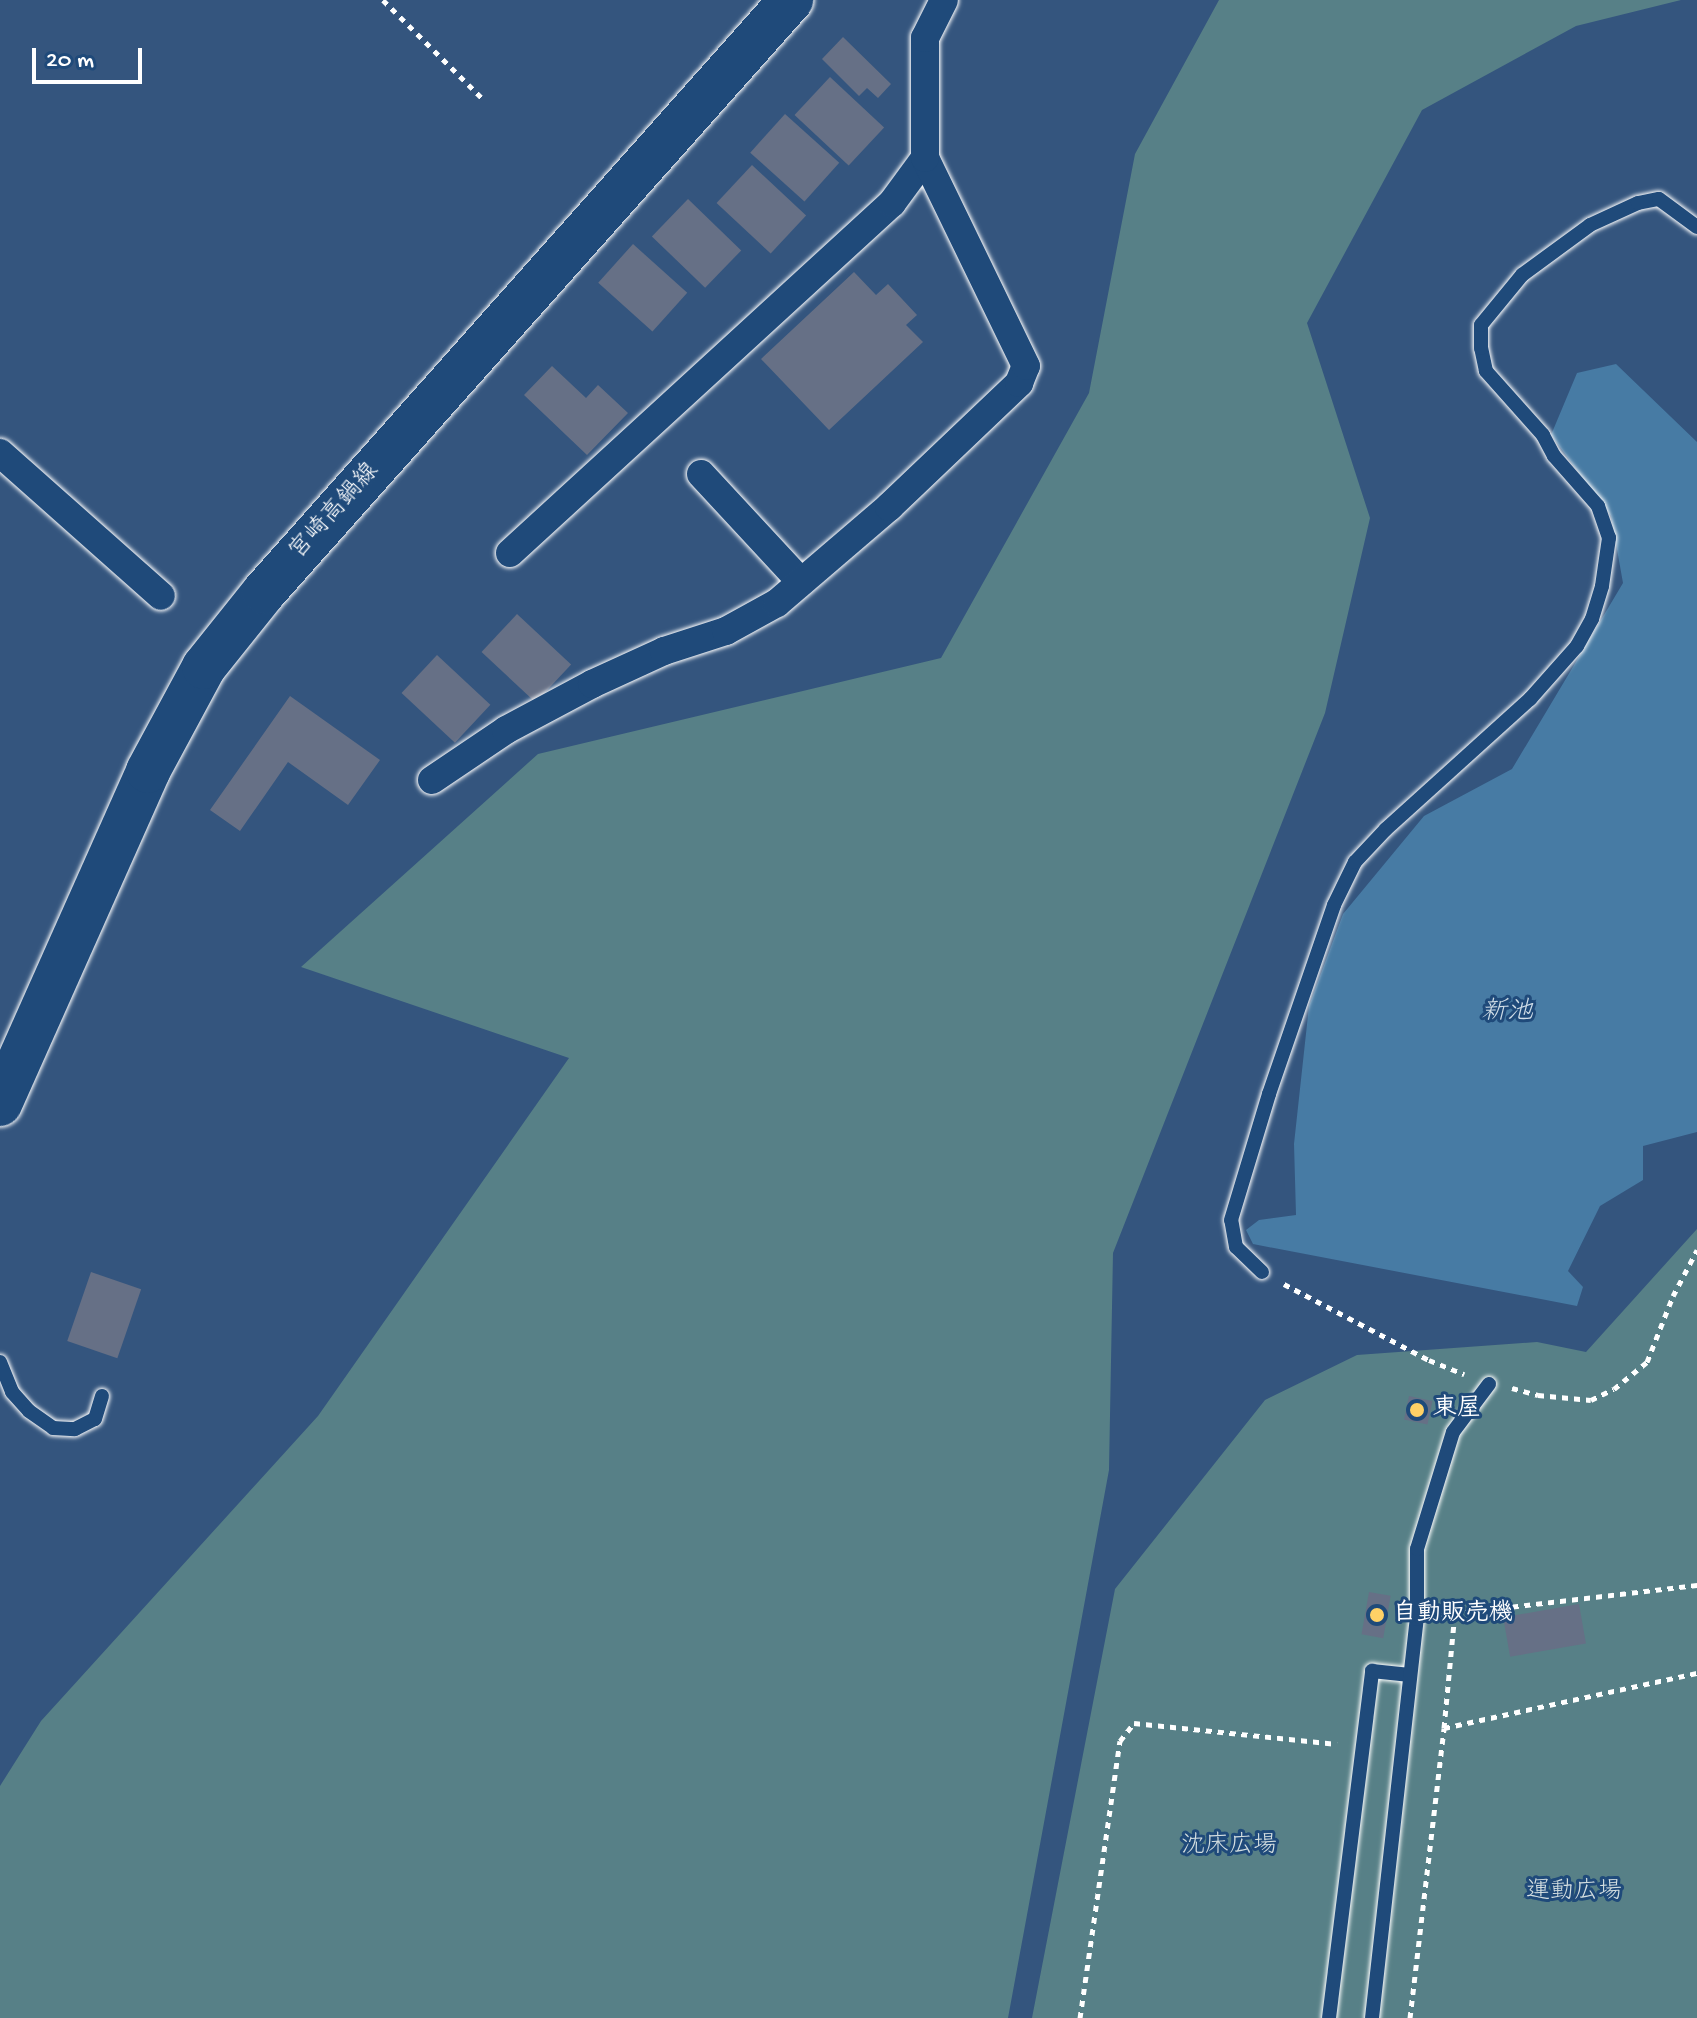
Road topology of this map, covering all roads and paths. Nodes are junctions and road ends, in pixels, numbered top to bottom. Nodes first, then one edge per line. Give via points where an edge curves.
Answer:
1 (383, 0) edge
2 (791, 0) edge
3 (944, 0) edge
4 (483, 99) dead end
5 (925, 158) junction
6 (1697, 227) edge
7 (0, 453) edge
8 (701, 474) dead end
9 (510, 553) dead end
10 (801, 582) junction
11 (161, 596) dead end
12 (432, 780) dead end
13 (0, 1104) edge
14 (1697, 1250) edge
15 (1262, 1272) joint
16 (0, 1362) edge
17 (1489, 1384) junction
18 (102, 1396) dead end
19 (1697, 1585) edge
20 (1455, 1612) junction
21 (1417, 1619) junction
22 (1697, 1673) edge
23 (1410, 1675) junction
24 (1444, 1728) junction
25 (1362, 1746) junction
26 (1080, 2018) edge
27 (1329, 2018) edge
28 (1372, 2018) edge
29 (1410, 2018) edge

1 - 4 path
2 - 13 main road, 宮崎高鍋線 via 264,592 204,667 148,771
3 - 5 street via 925,38
5 - 9 street via 892,203
5 - 10 street via 1026,366 1009,393
6 - 15 lane via 1659,199 1638,203 1590,225 1522,275 1481,325 1486,371 1598,506 1609,538 1602,586 1577,646 1530,699 1355,862 1334,905 1231,1220 1236,1247
7 - 11 street
8 - 10 street
10 - 12 street via 777,603 726,631 664,651 579,690 506,730
14 - 17 path via 1647,1362 1614,1389 1591,1400
15 - 17 path via 1429,1360
16 - 18 lane via 12,1392 53,1428 75,1429 95,1419
17 - 21 lane via 1453,1432 1424,1517 1417,1549
19 - 20 path
20 - 21 path
20 - 24 path
21 - 23 lane
22 - 24 path
23 - 25 lane via 1372,1671
23 - 28 lane
24 - 29 path
25 - 26 path via 1134,1723 1120,1741
25 - 27 lane

